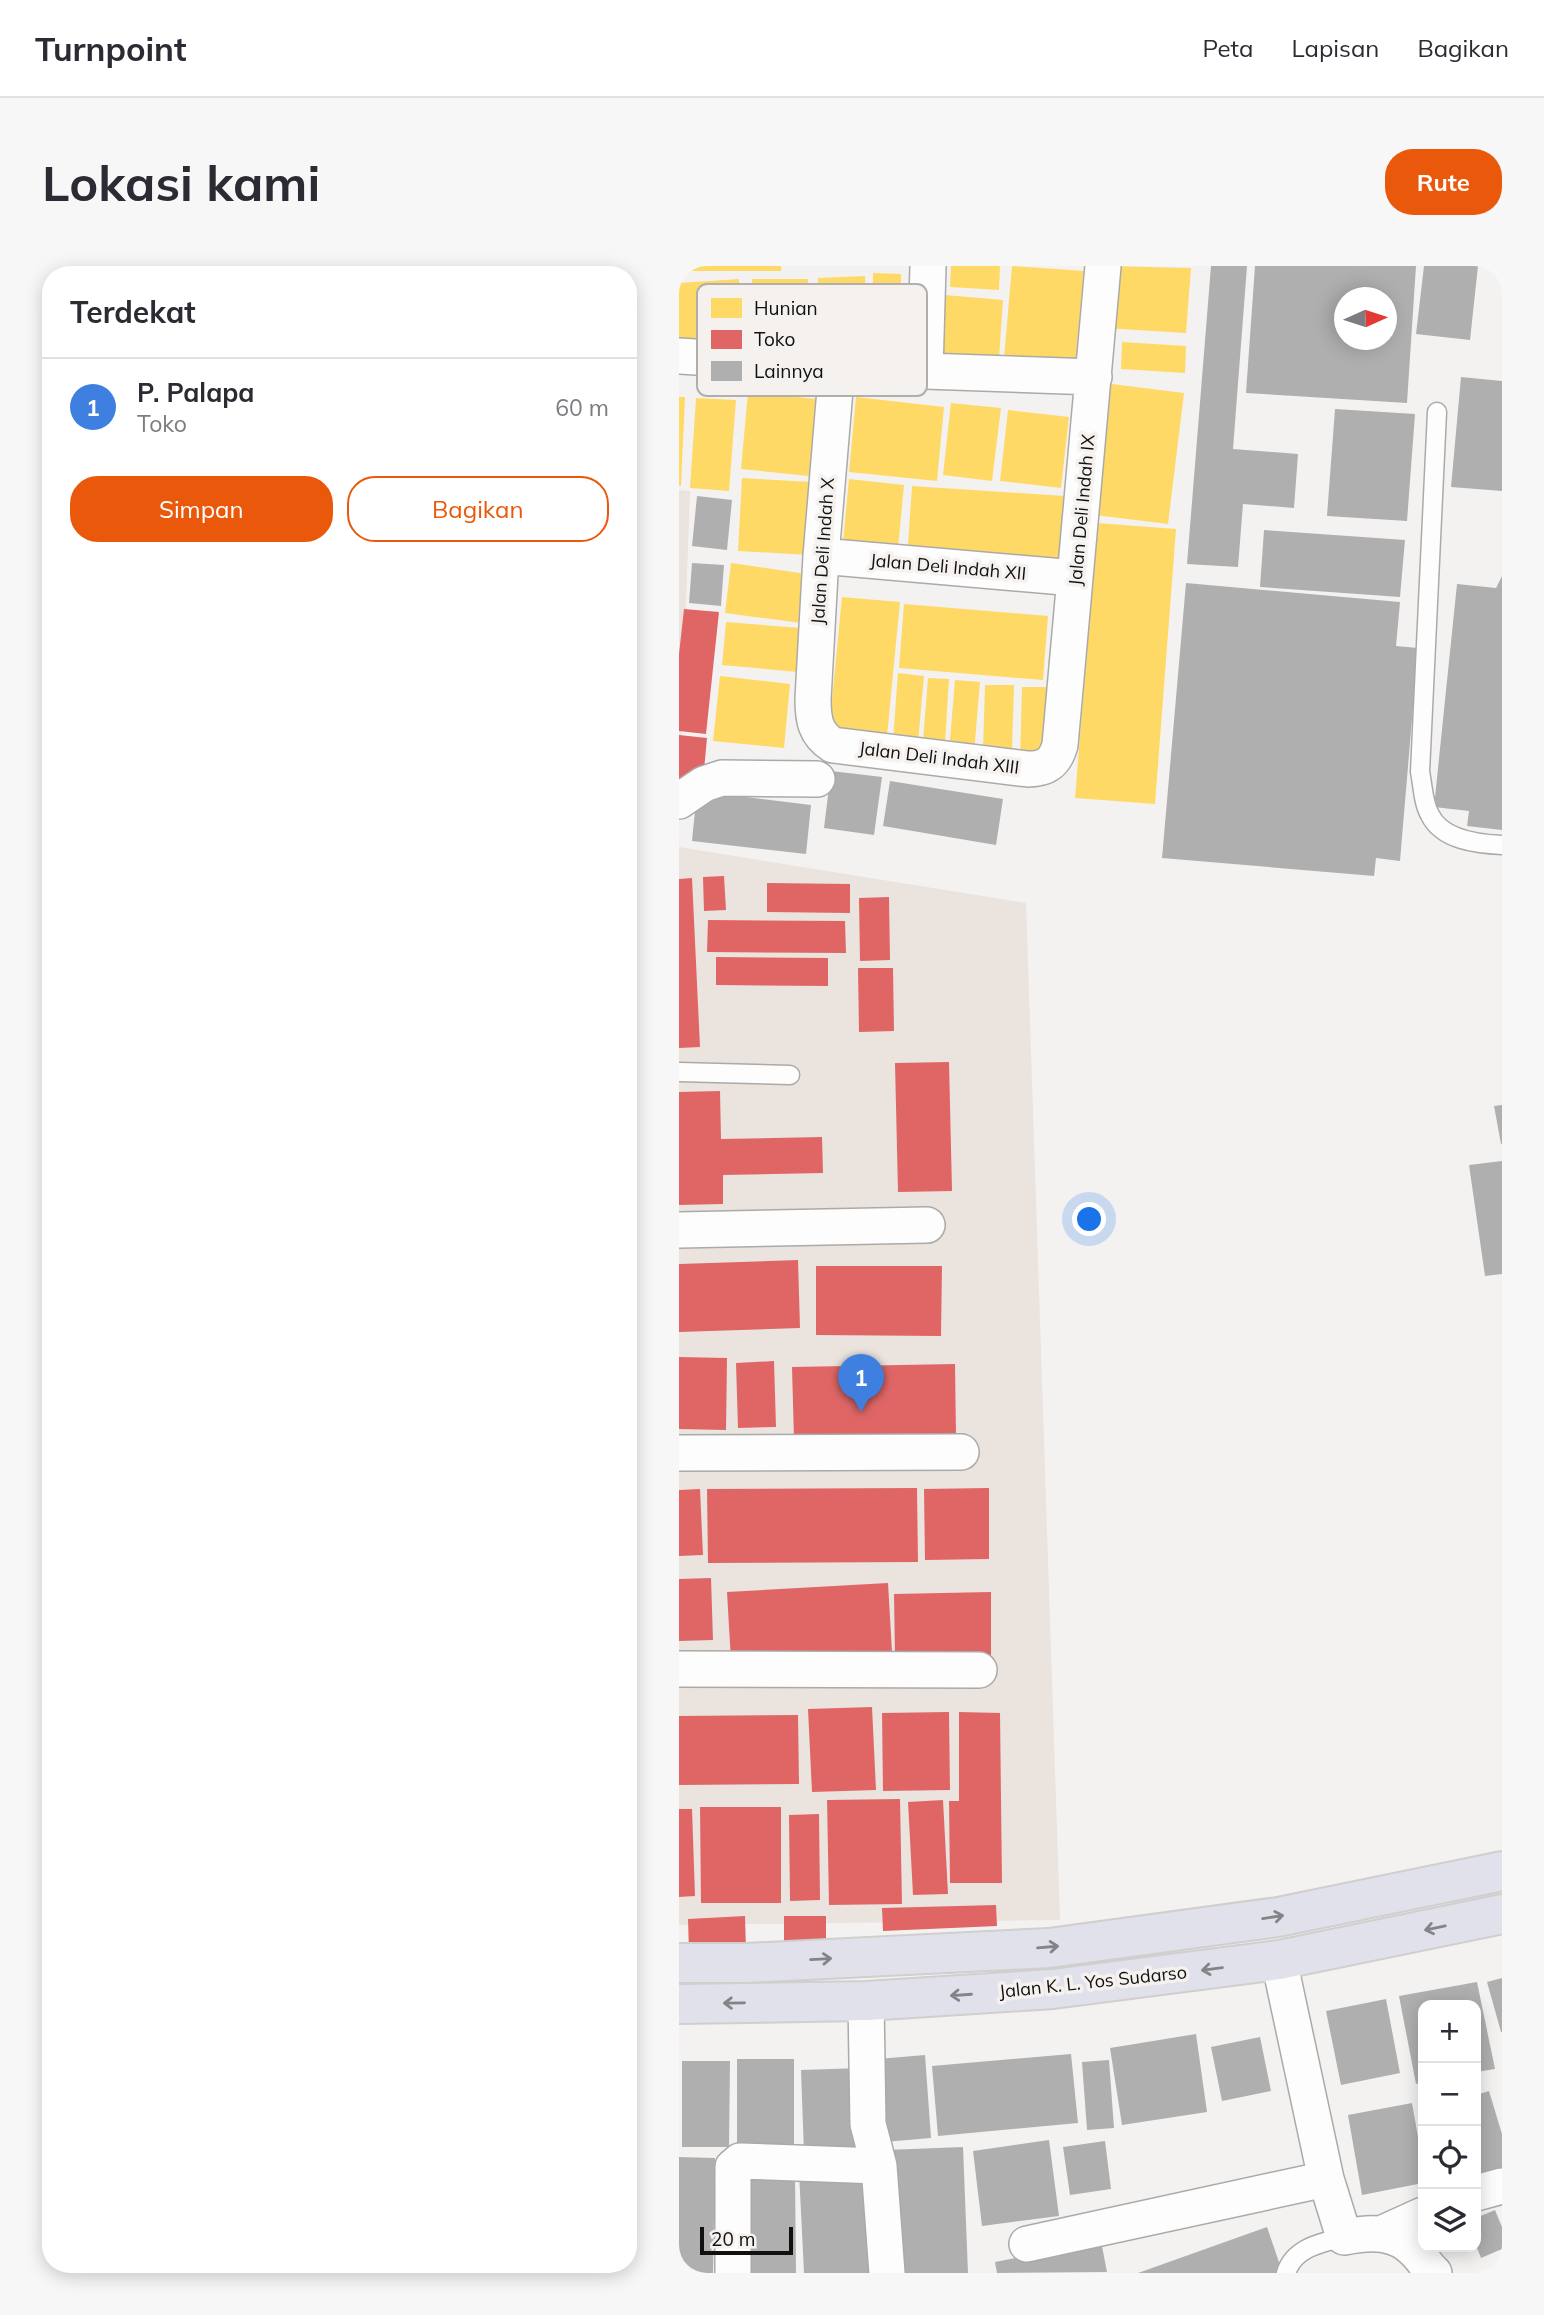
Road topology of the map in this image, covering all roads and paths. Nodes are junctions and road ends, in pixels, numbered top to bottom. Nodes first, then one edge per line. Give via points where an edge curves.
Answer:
1 (928, 266) edge
2 (1103, 266) edge
3 (927, 301) edge
4 (679, 356) edge
5 (697, 357) edge
6 (927, 371) edge
7 (1094, 377) junction
8 (834, 396) edge
9 (1437, 412) dead end
10 (821, 556) junction
11 (1075, 578) junction
12 (819, 734) joint
13 (1057, 754) joint
14 (817, 779) dead end
15 (679, 801) edge
16 (1502, 845) edge
17 (679, 1072) edge
18 (790, 1075) dead end
19 (927, 1225) dead end
20 (679, 1230) edge
21 (961, 1452) dead end
22 (679, 1453) edge
23 (679, 1669) edge
24 (979, 1670) dead end
25 (1502, 1871) edge
26 (1502, 1914) edge
27 (1279, 1960) junction
28 (679, 1963) edge
29 (866, 2001) junction
30 (679, 2004) edge
31 (879, 2166) junction
32 (1326, 2179) junction
33 (1502, 2186) edge
34 (1481, 2192) edge
35 (1418, 2217) edge
36 (1381, 2234) junction
37 (1343, 2237) junction
38 (1027, 2244) dead end
39 (733, 2273) edge
40 (887, 2273) edge
41 (1286, 2273) edge
42 (1434, 2273) edge

1 - 3 street
2 - 7 street, Jalan Deli Indah IX
4 - 5 street
6 - 7 street
7 - 11 street, Jalan Deli Indah IX
8 - 10 street, Jalan Deli Indah X
9 - 16 lane via 1420,772 1429,815 1438,827 1479,844
10 - 11 street, Jalan Deli Indah XII
10 - 12 street, Jalan Deli Indah X via 813,699
11 - 13 street, Jalan Deli Indah IX
12 - 13 street, Jalan Deli Indah XIII via 833,745 1028,769 1045,768
14 - 15 street via 722,778
17 - 18 lane
19 - 20 street
21 - 22 street
23 - 24 street
28 -> 25 highway via 1049,1948 1278,1917
26 -> 27 highway, Jalan K. L. Yos Sudarso
27 -> 29 highway, Jalan K. L. Yos Sudarso via 1053,1989
27 - 32 street
29 -> 30 highway, Jalan K. L. Yos Sudarso
29 - 31 street via 868,2124
31 - 39 street via 736,2163
31 - 40 street
32 - 37 street
32 - 38 street
33 - 34 street
35 - 36 street
36 - 37 street
36 - 42 street via 1406,2242
37 - 41 lane via 1314,2245 1290,2261

